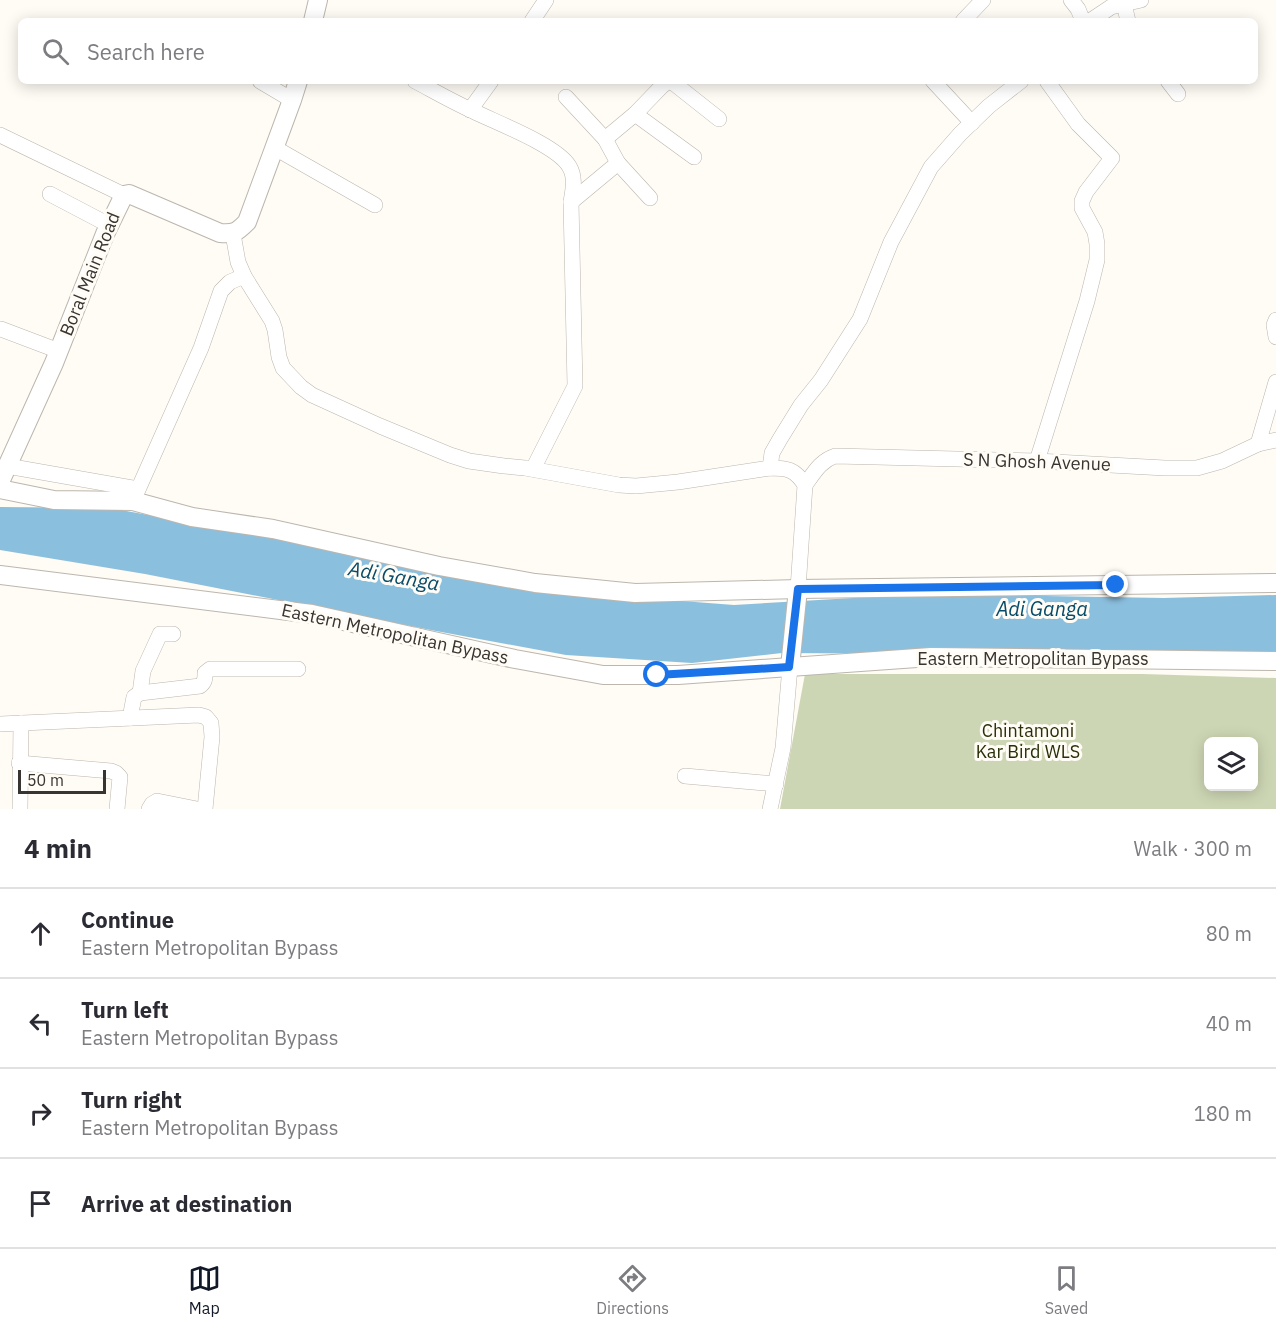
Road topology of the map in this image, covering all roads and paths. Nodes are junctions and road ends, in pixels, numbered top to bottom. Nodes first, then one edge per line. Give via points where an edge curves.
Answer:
1 (318, 0) edge
2 (546, 0) edge
3 (983, 0) edge
4 (1071, 0) edge
5 (1142, 0) edge
6 (1124, 4) junction
7 (314, 18) edge
8 (534, 18) edge
9 (966, 18) edge
10 (1082, 18) edge
11 (1095, 18) edge
12 (1127, 18) edge
13 (265, 84) edge
14 (297, 84) edge
15 (421, 84) edge
16 (488, 84) edge
17 (665, 84) edge
18 (674, 84) edge
19 (936, 84) edge
20 (1017, 84) edge
21 (1049, 84) edge
22 (1170, 84) edge
23 (1178, 94) dead end
24 (566, 97) dead end
25 (292, 99) junction
26 (470, 110) junction
27 (636, 114) junction
28 (719, 119) dead end
29 (972, 123) junction
30 (0, 135) edge
31 (605, 139) junction
32 (274, 148) junction
33 (694, 157) dead end
34 (618, 163) junction
35 (50, 194) dead end
36 (124, 195) junction
37 (650, 198) dead end
38 (571, 202) junction
39 (375, 205) dead end
40 (110, 225) junction
41 (233, 234) junction
42 (244, 276) junction
43 (1276, 320) edge
44 (1, 329) edge
45 (1276, 337) edge
46 (59, 351) junction
47 (1276, 382) edge
48 (1276, 440) edge
49 (1258, 444) junction
50 (1037, 461) junction
51 (770, 468) junction
52 (533, 469) junction
53 (4, 474) edge
54 (804, 485) junction
55 (0, 489) edge
56 (136, 495) junction
57 (0, 575) edge
58 (1276, 583) edge
59 (798, 589) junction
60 (173, 634) dead end
61 (1276, 661) edge
62 (789, 667) junction
63 (298, 669) dead end
64 (140, 693) junction
65 (130, 718) junction
66 (21, 723) junction
67 (0, 724) edge
68 (20, 763) junction
69 (685, 776) dead end
70 (776, 783) junction
71 (20, 809) edge
72 (117, 809) edge
73 (149, 809) edge
74 (197, 809) edge
75 (206, 809) edge
76 (770, 809) edge

1 - 7 main road
2 - 8 street
3 - 9 street
4 - 10 street
5 - 6 street
6 - 11 street
6 - 12 street
13 - 25 street
14 - 25 main road
15 - 26 street
16 - 26 street
17 - 27 street
18 - 28 street
19 - 29 street
20 - 29 street
21 - 50 street via 1078,124 1112,158 1082,201 1095,232 1097,260
22 - 23 street
24 - 31 street
25 - 32 main road
26 - 38 street via 561,155 574,182
27 - 31 street
27 - 33 street
29 - 51 street via 931,167 891,242 861,319 780,439
30 - 36 street
31 - 34 street
32 - 39 street
32 - 41 main road via 248,222
34 - 37 street
34 - 38 street
35 - 40 street
36 - 40 main road, Boral Main Road
36 - 41 main road, Boral Main Road via 220,234
38 - 52 street via 575,386
40 - 46 main road, Boral Main Road
41 - 42 street
42 - 52 street via 272,321 283,368 312,395 450,455
42 - 56 street via 221,291 201,348
43 - 45 street
44 - 46 street
46 - 53 main road, Boral Main Road
47 - 49 street
48 - 49 street, S N Ghosh Avenue
49 - 50 street, S N Ghosh Avenue via 1197,468
50 - 54 street, S N Ghosh Avenue via 835,456 822,463
51 - 52 street via 636,486
51 - 54 street via 794,471
53 - 56 street
54 - 59 street
55 - 56 main road via 54,500
56 - 59 main road via 192,517 273,529 535,583 635,593
57 - 62 main road, Eastern Metropolitan Bypass via 312,614 603,675 678,675
58 - 59 main road
59 - 62 main road
60 - 64 street via 160,634 143,671
61 - 62 main road, Eastern Metropolitan Bypass via 931,657
62 - 70 street via 783,748
63 - 64 street via 210,669 200,686
64 - 65 street via 134,698
65 - 66 street
65 - 75 street via 206,717 211,723 212,737
66 - 67 street
66 - 68 street
68 - 71 street
68 - 72 street via 116,773 120,777
69 - 70 street
70 - 76 street
73 - 74 street via 157,801

